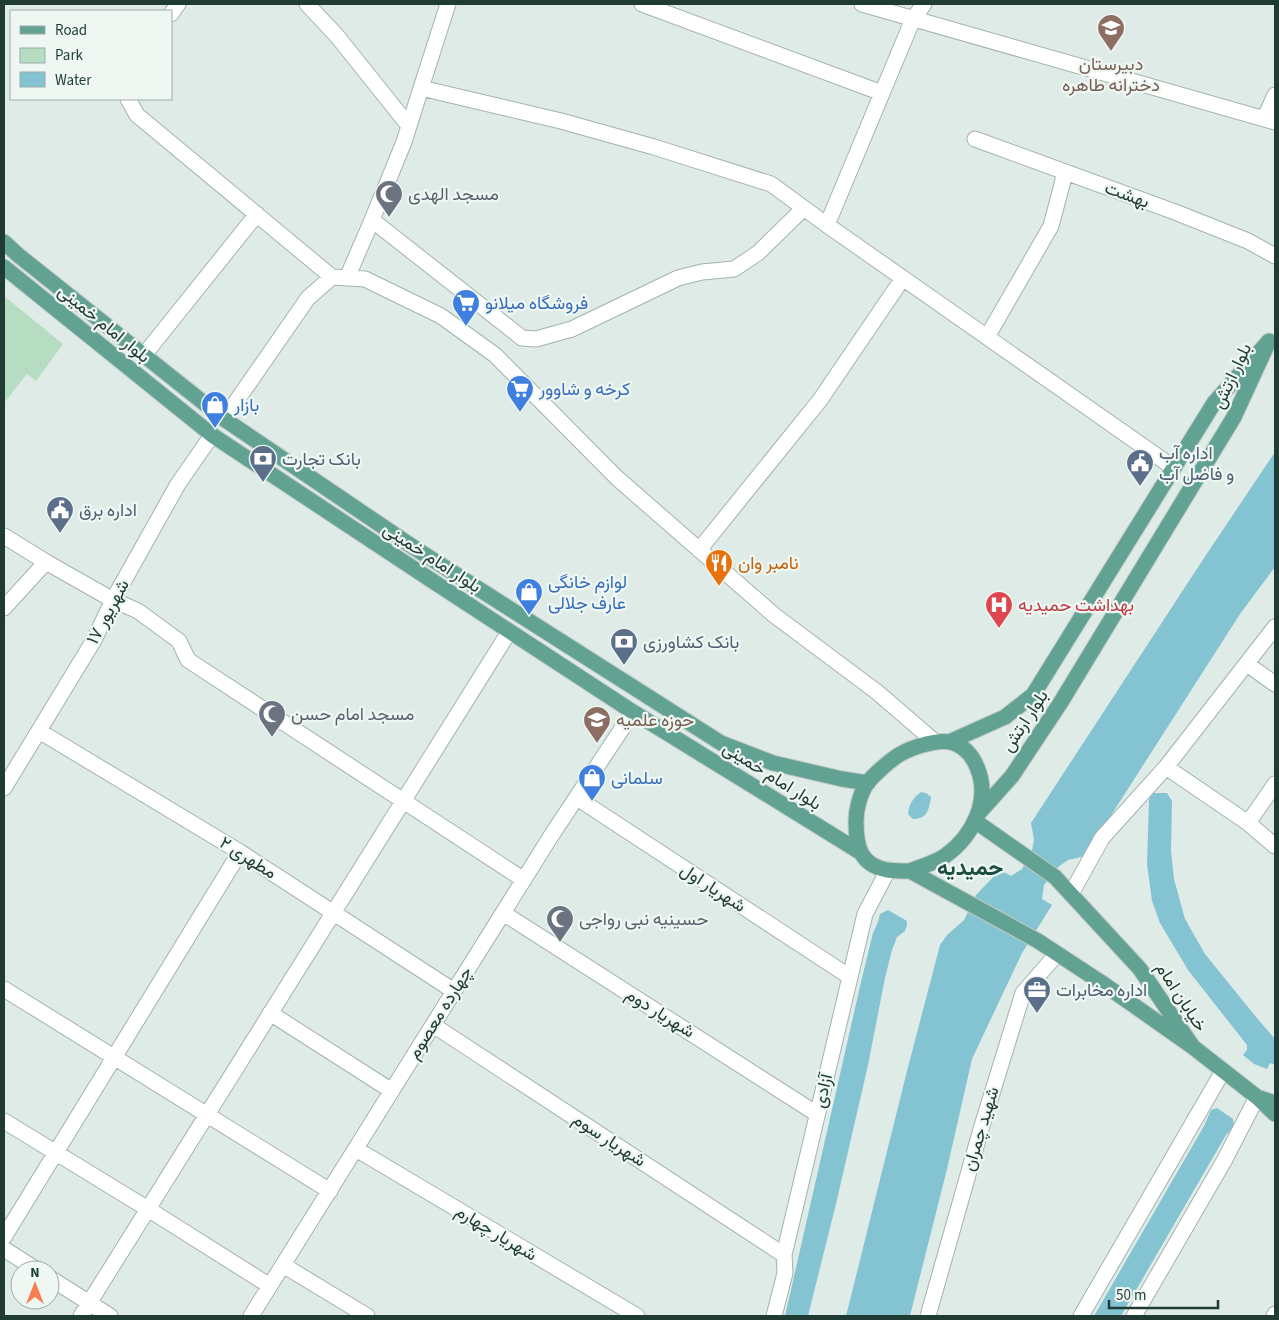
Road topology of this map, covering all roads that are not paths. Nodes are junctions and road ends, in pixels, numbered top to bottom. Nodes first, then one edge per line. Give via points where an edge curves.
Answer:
1 (307, 4) edge
2 (448, 4) edge
3 (642, 4) edge
4 (862, 4) edge
5 (924, 4) edge
6 (913, 19) junction
7 (422, 88) junction
8 (882, 93) junction
9 (1275, 95) edge
10 (129, 100) edge
11 (1270, 121) edge
12 (409, 126) junction
13 (976, 139) dead end
14 (1065, 173) junction
15 (804, 208) junction
16 (257, 214) junction
17 (372, 220) junction
18 (827, 224) junction
19 (4, 242) edge
20 (1275, 256) edge
21 (4, 267) edge
22 (340, 278) junction
23 (903, 278) junction
24 (1272, 335) edge
25 (987, 337) junction
26 (144, 355) junction
27 (224, 419) junction
28 (212, 435) junction
29 (1174, 468) junction
30 (4, 536) edge
31 (699, 550) junction
32 (46, 562) junction
33 (113, 600) junction
34 (4, 608) edge
35 (1275, 627) edge
36 (509, 632) junction
37 (1247, 664) junction
38 (1275, 684) edge
39 (634, 712) junction
40 (39, 731) junction
41 (942, 742) junction
42 (1166, 767) junction
43 (868, 783) junction
44 (1275, 784) edge
45 (4, 788) edge
46 (577, 798) junction
47 (403, 801) junction
48 (976, 817) junction
49 (1248, 823) junction
50 (1275, 846) edge
51 (240, 852) junction
52 (860, 852) junction
53 (888, 870) junction
54 (910, 871) junction
55 (524, 880) junction
56 (1071, 894) junction
57 (334, 912) junction
58 (503, 913) junction
59 (1057, 954) junction
60 (850, 978) junction
61 (4, 988) edge
62 (454, 991) junction
63 (270, 1013) junction
64 (433, 1025) junction
65 (1193, 1047) junction
66 (114, 1057) junction
67 (1223, 1071) junction
68 (392, 1091) junction
69 (1257, 1097) junction
70 (1275, 1102) edge
71 (207, 1114) junction
72 (818, 1114) junction
73 (1275, 1114) edge
74 (4, 1120) edge
75 (356, 1149) junction
76 (55, 1152) junction
77 (330, 1191) junction
78 (148, 1209) junction
79 (4, 1236) edge
80 (4, 1249) edge
81 (784, 1255) junction
82 (21, 1260) edge
83 (283, 1265) junction
84 (270, 1286) junction
85 (60, 1287) edge
86 (85, 1310) edge
87 (110, 1316) edge
88 (251, 1316) edge
89 (366, 1316) edge
90 (637, 1316) edge
91 (774, 1316) edge
92 (928, 1316) edge
93 (1081, 1316) edge
94 (1134, 1316) edge

1 - 12 street
2 - 7 street
3 - 8 street
4 - 6 street
5 - 6 street
6 - 8 street
6 - 11 street
7 - 12 street
7 - 15 street via 654,147 771,184
8 - 18 street
9 - 11 street
10 - 16 street via 137,115
12 - 17 street
13 - 14 street, بهشت
14 - 20 street, بهشت via 1175,212 1248,241
14 - 25 street via 1051,226
15 - 17 street via 758,253 734,268 678,278 572,329 536,339 522,338
15 - 18 street
16 - 22 street
16 - 26 street
17 - 22 street
18 - 23 street
19 - 26 main road, بلوار امام خمینی
21 - 28 main road, بلوار امام خمینی
22 - 27 street via 308,298
22 - 31 street via 365,279 441,316 495,355 617,478
23 - 25 street
23 - 31 street via 820,400
24 - 29 main road, بلوار ارتش via 1214,403
24 - 48 main road, بلوار ارتش via 1234,417 1060,702 1012,776
25 - 29 street
26 - 27 main road, بلوار امام خمینی
27 - 43 main road, بلوار امام خمینی via 416,549 721,743 773,763
28 - 33 street, ۱۷ شهریور via 178,484
28 - 36 main road, بلوار امام خمینی
29 - 41 main road, بلوار ارتش via 1033,695 1005,717
30 - 32 street
31 - 41 street via 774,615
32 - 33 street
32 - 34 street
33 - 40 street, ۱۷ شهریور via 94,640
33 - 47 street via 138,611 179,641 188,660
35 - 37 street
36 - 39 main road, بلوار امام خمینی
36 - 47 street
37 - 38 street
37 - 42 street
39 - 46 street, چهارده معصوم
39 - 52 main road, بلوار امام خمینی
40 - 45 street, ۱۷ شهریور
40 - 51 street, مطهری ۲
41 - 43 main road via 919,746 893,758
41 - 48 main road via 960,746 975,762 982,785 982,799
42 - 49 street
42 - 56 street via 1102,838
43 - 52 main road via 858,803 856,817 856,841
44 - 49 street
46 - 55 street, چهارده معصوم
46 - 60 street, شهریار اول
47 - 55 street
47 - 57 street
48 - 54 main road via 966,836 944,856
48 - 56 main road, خیابان امام via 1055,877
49 - 50 street
51 - 57 street, مطهری ۲
51 - 66 street
52 - 53 main road via 868,861
53 - 54 main road
53 - 60 street, آزادی via 865,914
54 - 59 main road, خیابان امام
55 - 58 street, چهارده معصوم
56 - 65 main road, خیابان امام via 1140,969
57 - 62 street, مطهری ۲
57 - 63 street
58 - 62 street, چهارده معصوم
58 - 72 street, شهریار دوم
59 - 65 main road, خیابان امام
59 - 92 street, شهید چمران via 1023,993
60 - 72 street, آزادی
61 - 66 street
62 - 64 street, چهارده معصوم
63 - 68 street
63 - 71 street
64 - 68 street, چهارده معصوم
64 - 81 street, شهریار سوم
65 - 67 main road
66 - 71 street
66 - 76 street
67 - 69 main road
67 - 93 street
68 - 75 street, چهارده معصوم
69 - 70 main road
69 - 73 main road
69 - 94 street via 1224,1161
71 - 77 street
71 - 78 street
72 - 81 street, آزادی
74 - 76 street
75 - 77 street, چهارده معصوم
75 - 90 street, شهریار چهارم
76 - 78 street
76 - 79 street
77 - 83 street, چهارده معصوم
78 - 84 street
78 - 86 street
80 - 82 street
81 - 91 street, آزادی via 785,1273
83 - 84 street, چهارده معصوم
83 - 89 street
84 - 88 street, چهارده معصوم
85 - 86 street
86 - 87 street

